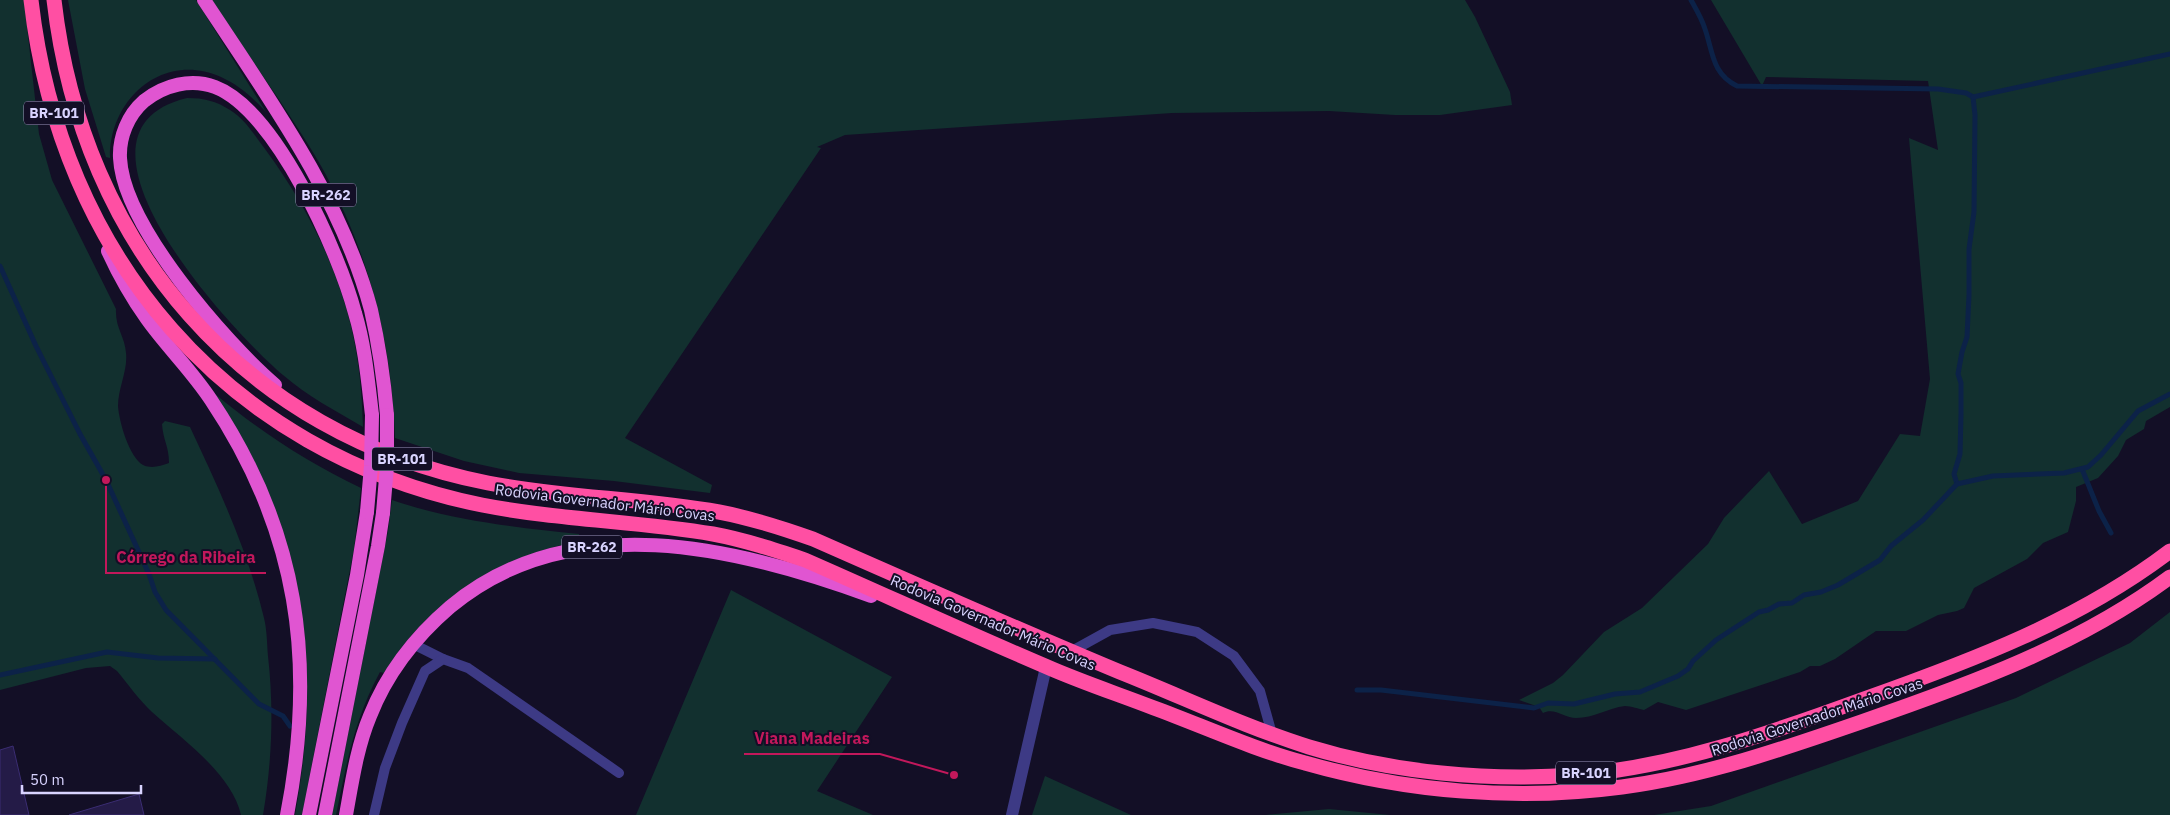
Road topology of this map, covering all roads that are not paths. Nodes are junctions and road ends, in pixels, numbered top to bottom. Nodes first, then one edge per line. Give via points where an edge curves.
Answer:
1 (31, 0) edge
2 (54, 0) edge
3 (204, 0) edge
4 (95, 220) junction
5 (327, 425) junction
6 (2170, 552) edge
7 (2170, 577) edge
8 (974, 634) junction
9 (413, 644) junction
10 (1072, 651) junction
11 (443, 659) junction
12 (1046, 667) junction
13 (1272, 734) junction
14 (619, 773) dead end
15 (287, 815) edge
16 (309, 815) edge
17 (325, 815) edge
18 (346, 815) edge
19 (374, 815) edge
20 (1012, 815) edge

1 - 4 highway, Rodovia Governador Mário Covas / BR-101 via 54,111 71,165
2 - 5 highway, Rodovia Governador Mário Covas / BR-101 via 66,69 86,140 109,198 135,245 183,309 220,348 276,394
3 - 17 highway, BR-262, bridge via 305,157 338,222 370,309 381,362 387,415 382,513
4 - 8 highway, Rodovia Governador Mário Covas / BR-101 via 148,303 205,364 271,417 350,462 418,489 481,504 557,517 685,530 744,541 805,560
4 - 15 highway via 132,296 164,341 198,380 230,429 273,523 292,591 301,658 301,724
5 - 10 highway, Rodovia Governador Mário Covas / BR-101 via 396,457 486,483 560,495 688,507 782,528
5 - 16 highway, BR-262, bridge via 266,377 237,348 153,242 137,211 122,170 121,145 128,122 143,102 164,89 189,83 226,92 246,109 270,138 296,178 343,277 362,338 372,415 367,512
6 - 13 highway, Rodovia Governador Mário Covas / BR-101 via 2108,594 2003,647 1791,725 1674,759 1576,774 1478,776 1366,761
7 - 12 highway, Rodovia Governador Mário Covas / BR-101 via 2122,610 2066,640 1933,698 1747,761 1623,787 1577,791 1532,793 1420,788 1321,767 1294,760
8 - 9 highway, BR-262 via 852,589 754,560 684,548 626,544 553,553 512,568 458,601
8 - 12 highway, Rodovia Governador Mário Covas / BR-101
9 - 11 lane
9 - 18 highway, BR-262 via 390,676 369,716
10 - 13 highway, Rodovia Governador Mário Covas / BR-101
10 - 13 lane via 1110,630 1154,623 1196,632 1234,656 1260,692
11 - 14 lane via 468,668
11 - 19 lane via 425,671 402,723 385,768
12 - 20 street

